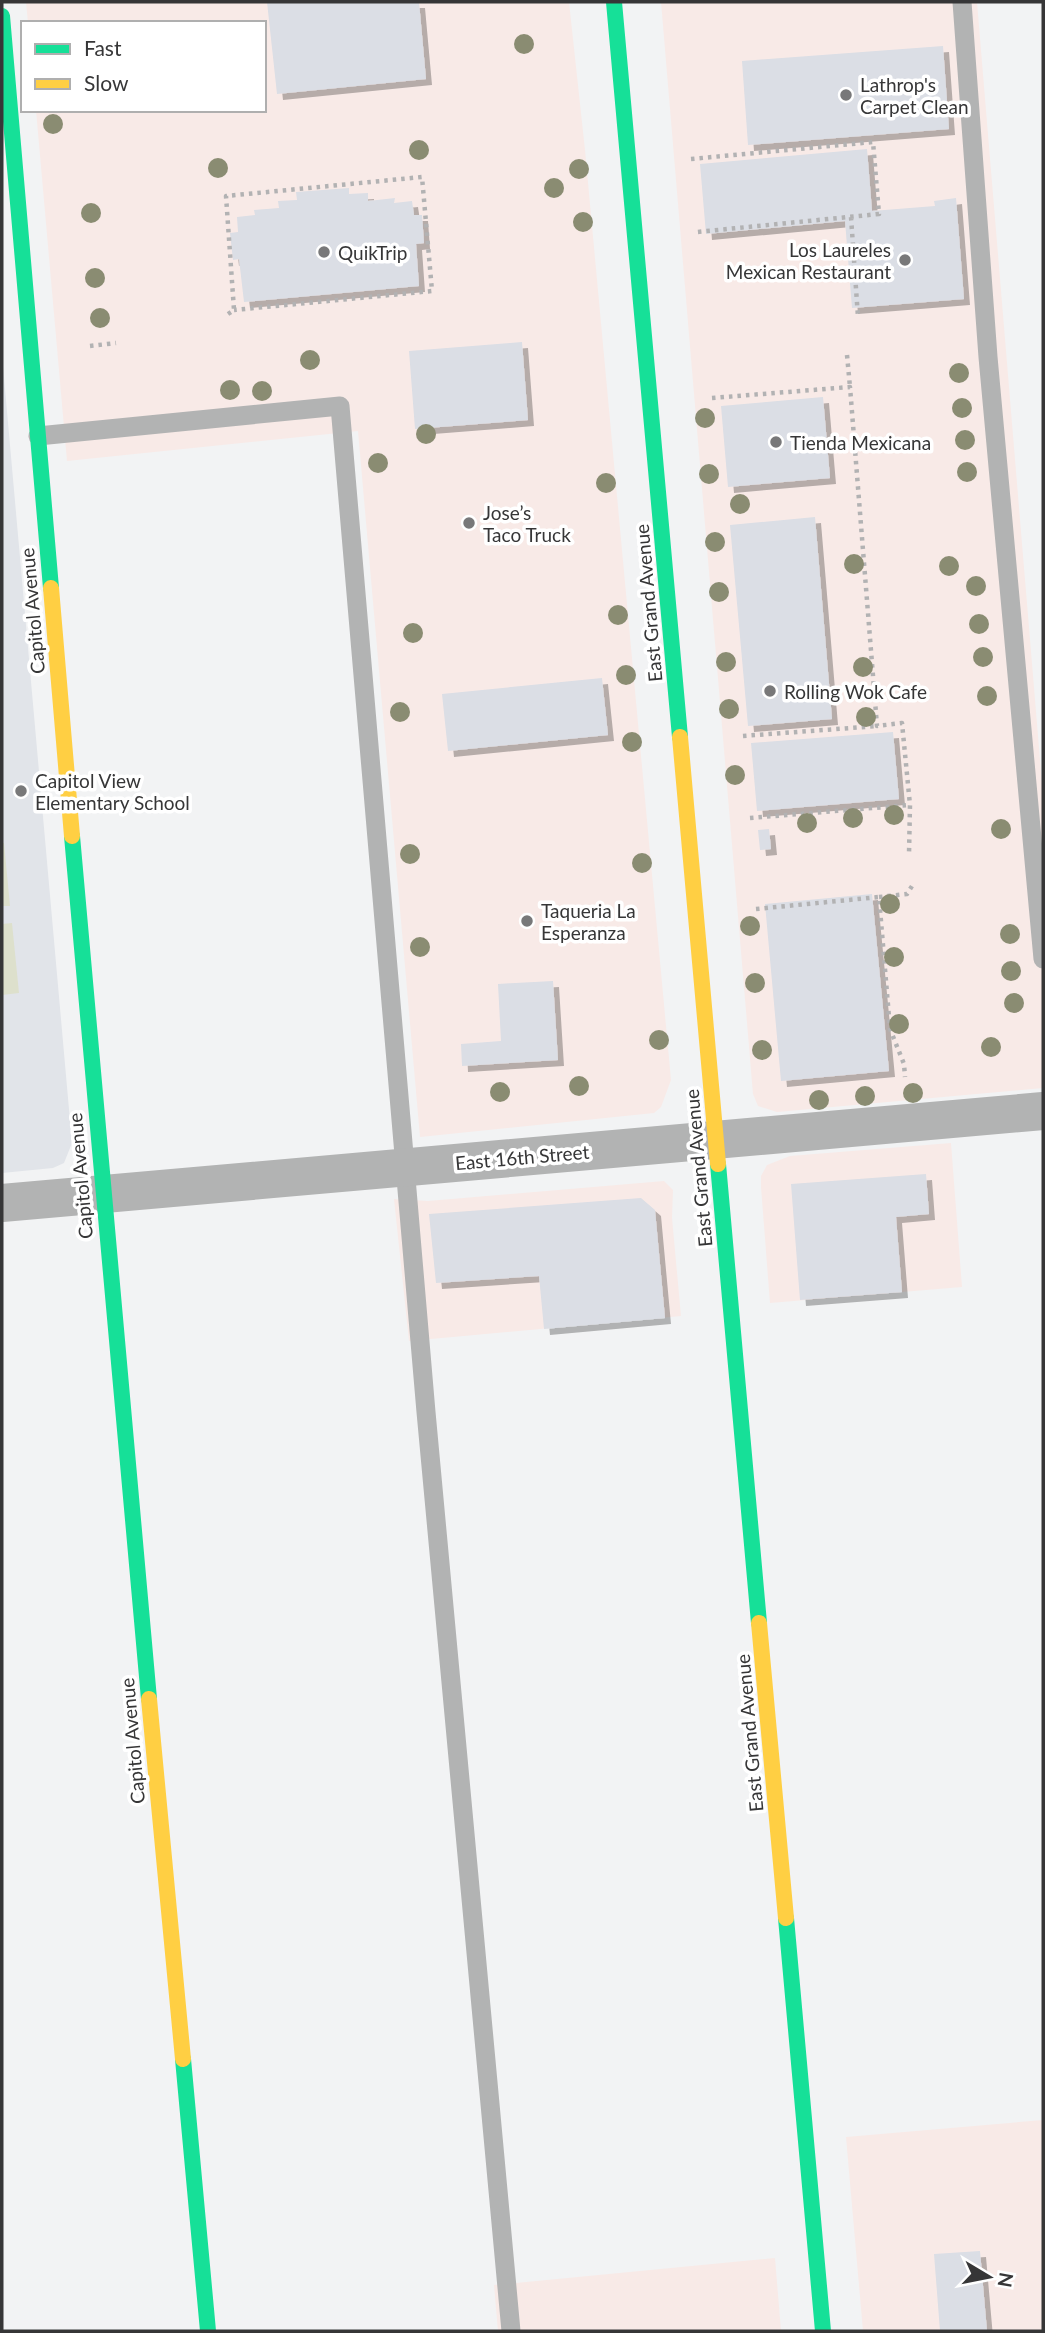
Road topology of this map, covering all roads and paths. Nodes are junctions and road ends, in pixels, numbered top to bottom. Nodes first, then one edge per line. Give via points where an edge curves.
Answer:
1 (614, 2) edge
2 (962, 2) edge
3 (2, 16) edge
4 (691, 159) dead end
5 (298, 179) dead end
6 (298, 188) junction
7 (851, 217) junction
8 (697, 232) dead end
9 (234, 310) junction
10 (228, 314) dead end
11 (858, 317) dead end
12 (116, 343) dead end
13 (90, 346) dead end
14 (847, 355) dead end
15 (850, 387) junction
16 (712, 398) dead end
17 (38, 436) junction
18 (877, 726) junction
19 (743, 736) dead end
20 (911, 805) junction
21 (750, 818) dead end
22 (909, 853) dead end
23 (912, 886) dead end
24 (878, 897) junction
25 (756, 909) dead end
26 (1043, 959) edge
27 (905, 1077) dead end
28 (1043, 1111) edge
29 (717, 1139) junction
30 (405, 1167) junction
31 (103, 1194) junction
32 (2, 1203) edge
33 (208, 2331) edge
34 (511, 2331) edge
35 (823, 2331) edge

1 - 29 main road, East Grand Avenue
2 - 26 lane via 988,357
3 - 17 main road, Capitol Avenue
4 - 7 path via 873,142 880,214
5 - 6 path
6 - 9 path via 226,196
6 - 9 path via 422,177 432,291
7 - 8 path
7 - 11 path
9 - 10 path
12 - 13 path
14 - 15 path
15 - 16 path
15 - 18 path
17 - 30 lane via 340,406
17 - 31 main road, Capitol Avenue
18 - 19 path
18 - 20 path via 902,723
20 - 21 path
20 - 22 path
23 - 24 path via 907,894
24 - 25 path
24 - 27 path via 890,1029
28 - 29 street, East 16th Street
29 - 30 street, East 16th Street
29 - 35 main road, East Grand Avenue
30 - 31 street, East 16th Street
30 - 34 lane
31 - 32 street, East 16th Street
31 - 33 main road, Capitol Avenue

